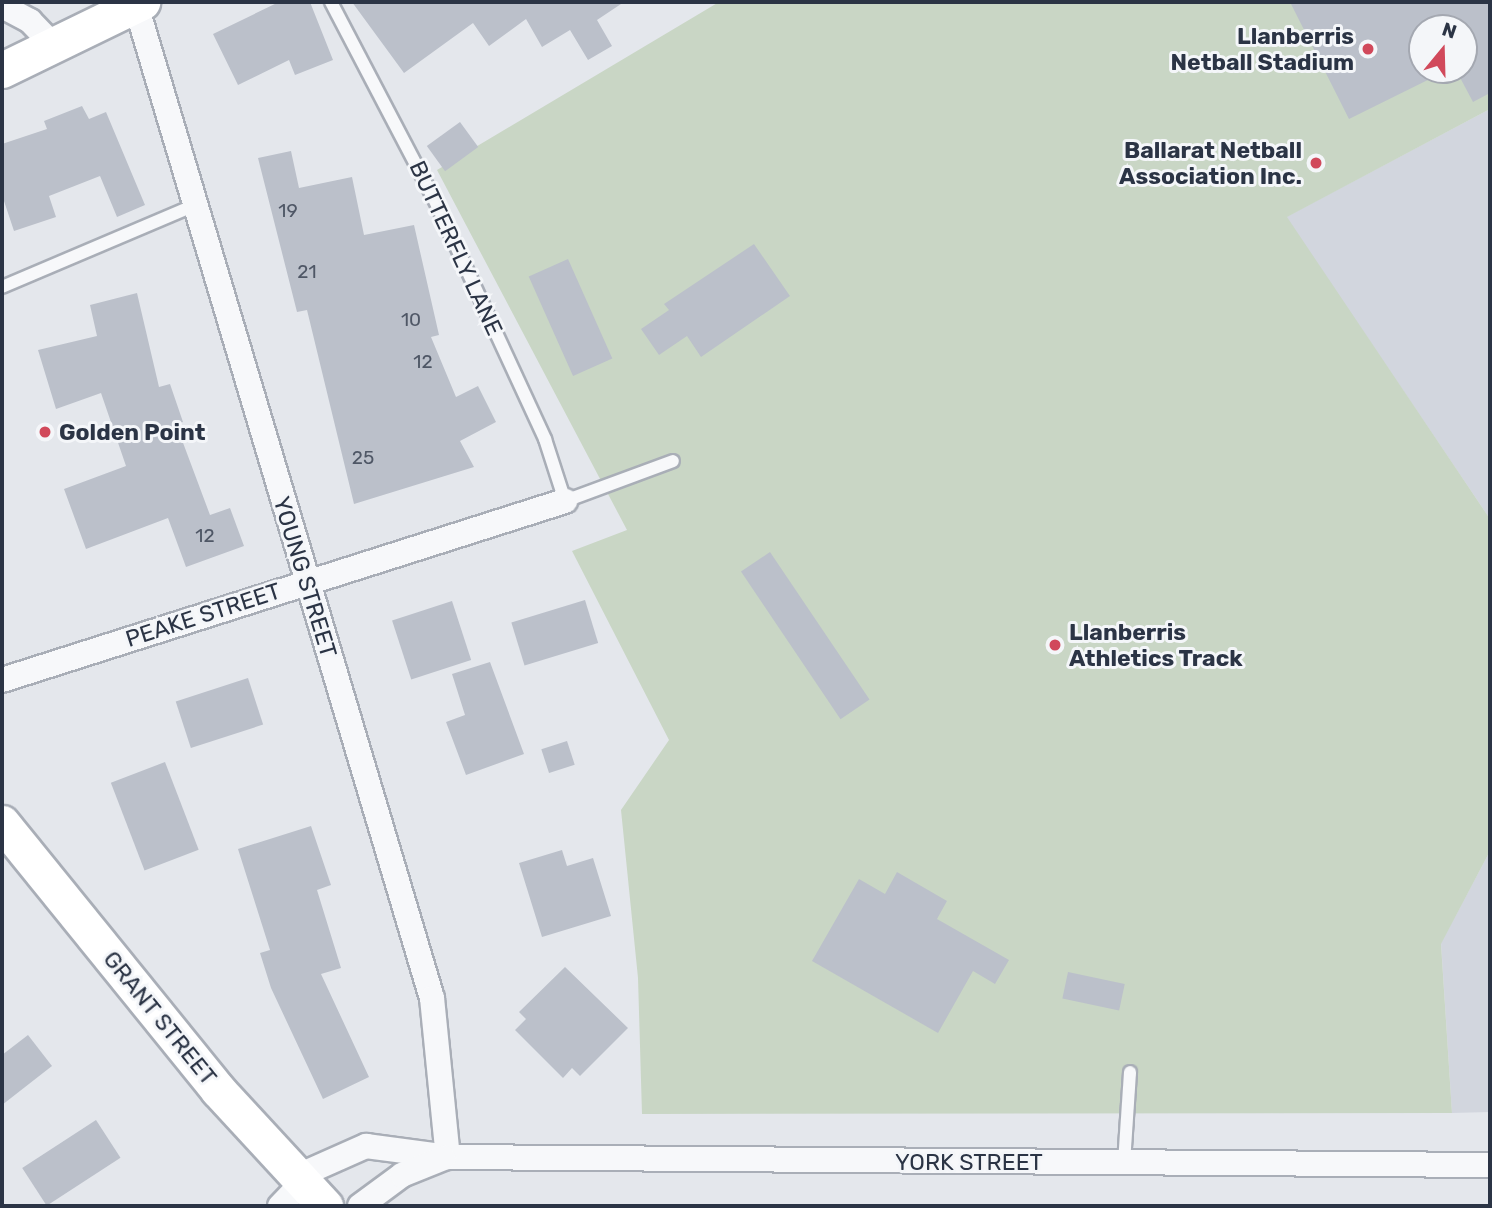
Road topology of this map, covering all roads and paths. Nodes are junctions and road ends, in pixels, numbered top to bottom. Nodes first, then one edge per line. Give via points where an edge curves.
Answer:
1 (331, 2) edge
2 (137, 3) edge
3 (2, 6) edge
4 (53, 45) junction
5 (2, 70) edge
6 (192, 206) junction
7 (2, 286) edge
8 (673, 461) dead end
9 (565, 501) junction
10 (307, 583) junction
11 (2, 680) edge
12 (2, 823) edge
13 (1130, 1072) dead end
14 (448, 1157) junction
15 (1124, 1163) junction
16 (1490, 1165) edge
17 (301, 1193) edge
18 (360, 1206) edge

1 - 9 lane, BUTTERFLY LANE via 448,228 545,439
2 - 4 main road
2 - 6 street, YOUNG STREET
3 - 4 street via 30,21
4 - 5 main road
6 - 7 lane
6 - 10 street, YOUNG STREET
8 - 9 lane
9 - 10 street, PEAKE STREET
10 - 11 street, PEAKE STREET
10 - 14 street, YOUNG STREET via 432,998
12 - 17 main road, GRANT STREET
13 - 15 lane
14 - 15 street, YORK STREET
14 - 17 street, YORK STREET via 361,1147
14 - 18 street, YORK STREET via 402,1175
15 - 16 street, YORK STREET

